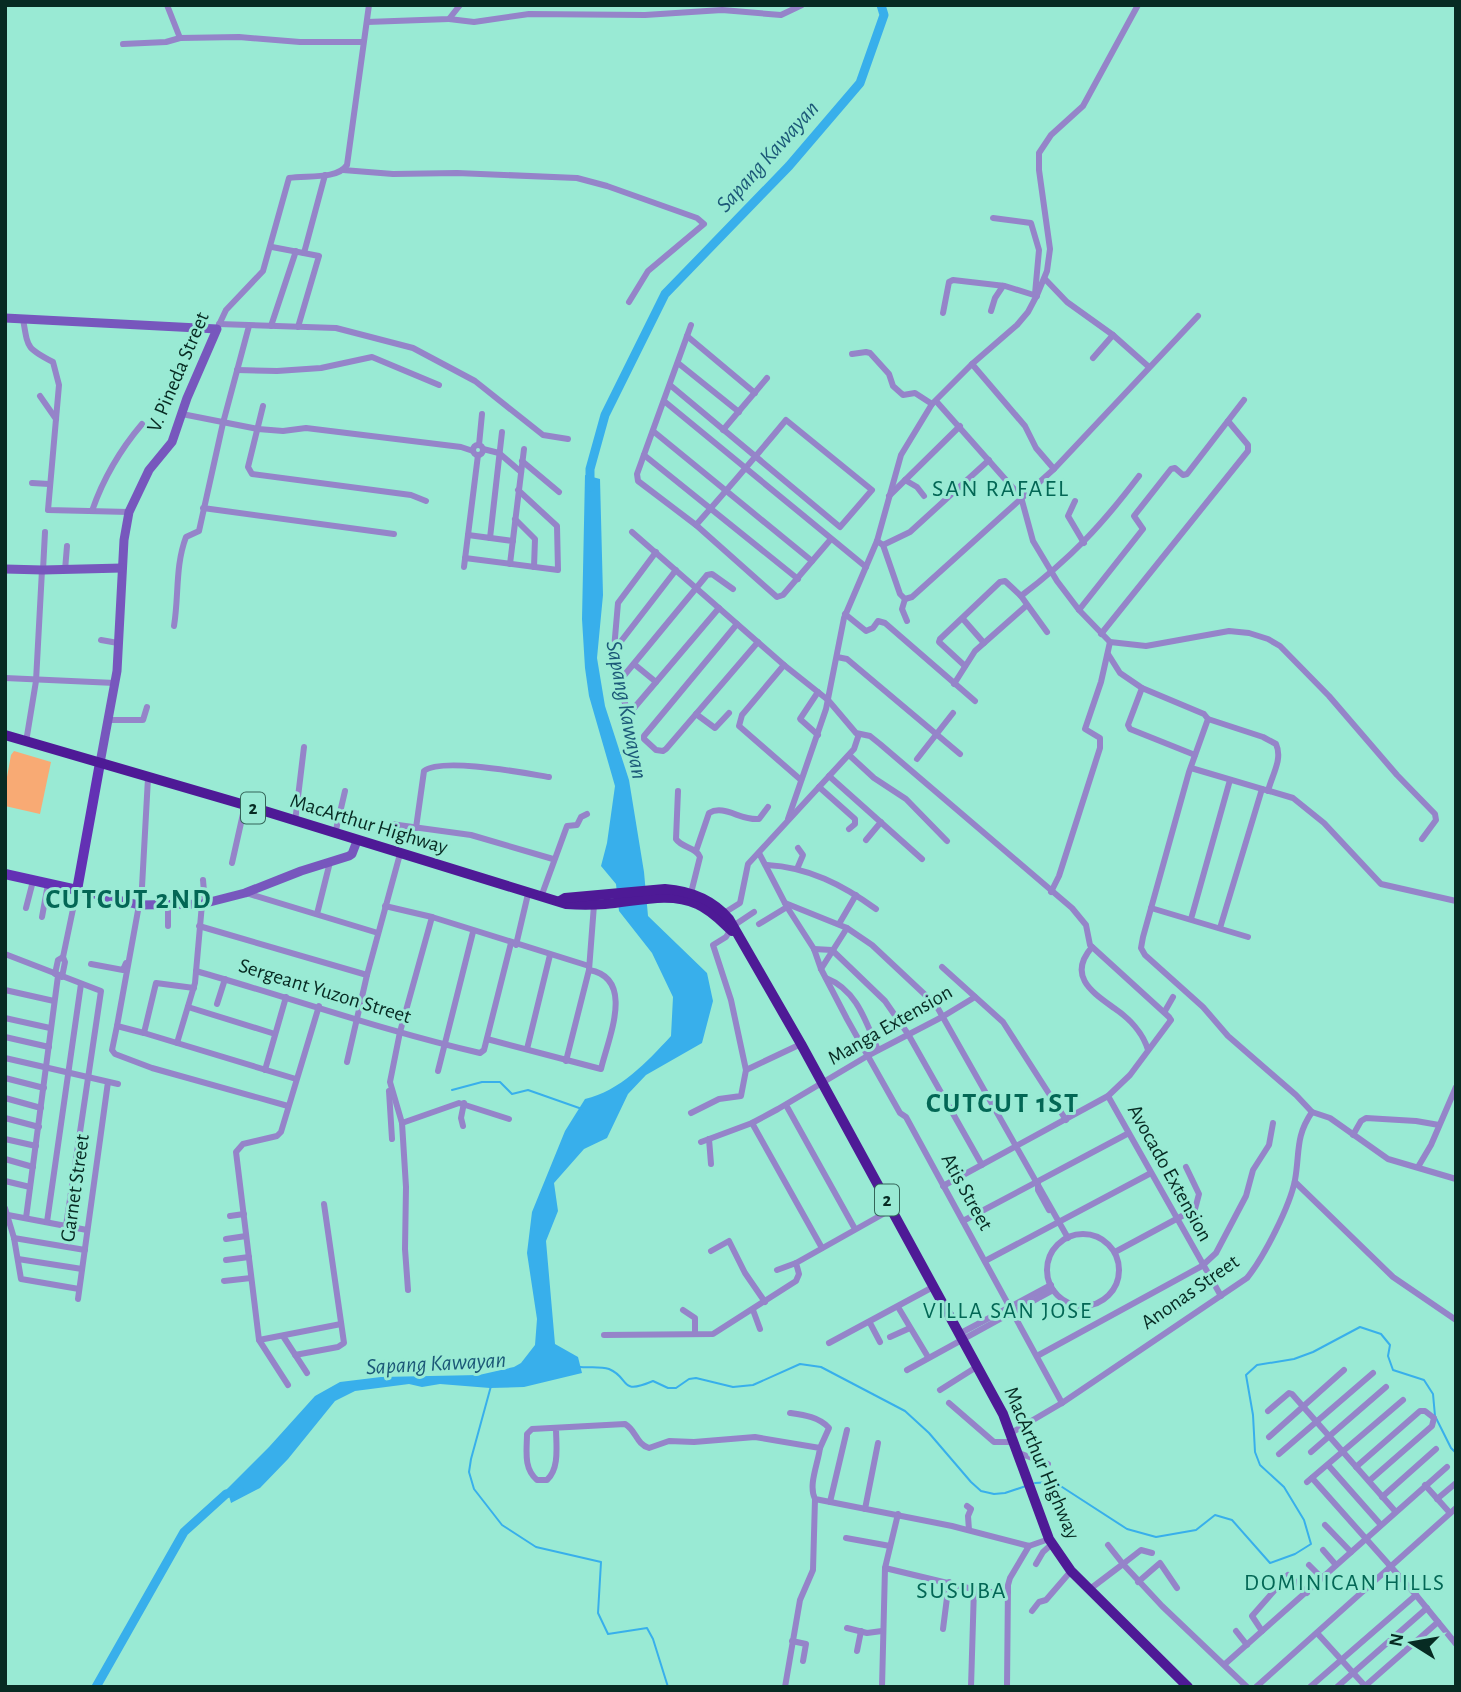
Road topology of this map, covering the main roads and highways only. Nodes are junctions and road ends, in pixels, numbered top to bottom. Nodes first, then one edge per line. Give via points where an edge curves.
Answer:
1 (5, 735) edge
2 (100, 764) junction
3 (5, 874) edge
4 (666, 893) junction
5 (733, 929) junction
6 (1188, 1687) edge

1 - 2 highway, MacArthur Highway / 2
2 - 3 main road, V. Pineda Street via 76,890
2 - 4 highway, MacArthur Highway / 2 via 566,904
4 - 5 highway, MacArthur Highway / 2 via 710,911
4 - 5 highway, MacArthur Highway / 2 via 691,893 713,904
5 - 6 highway, MacArthur Highway / 2 via 978,1366 1014,1442 1050,1541 1071,1571

